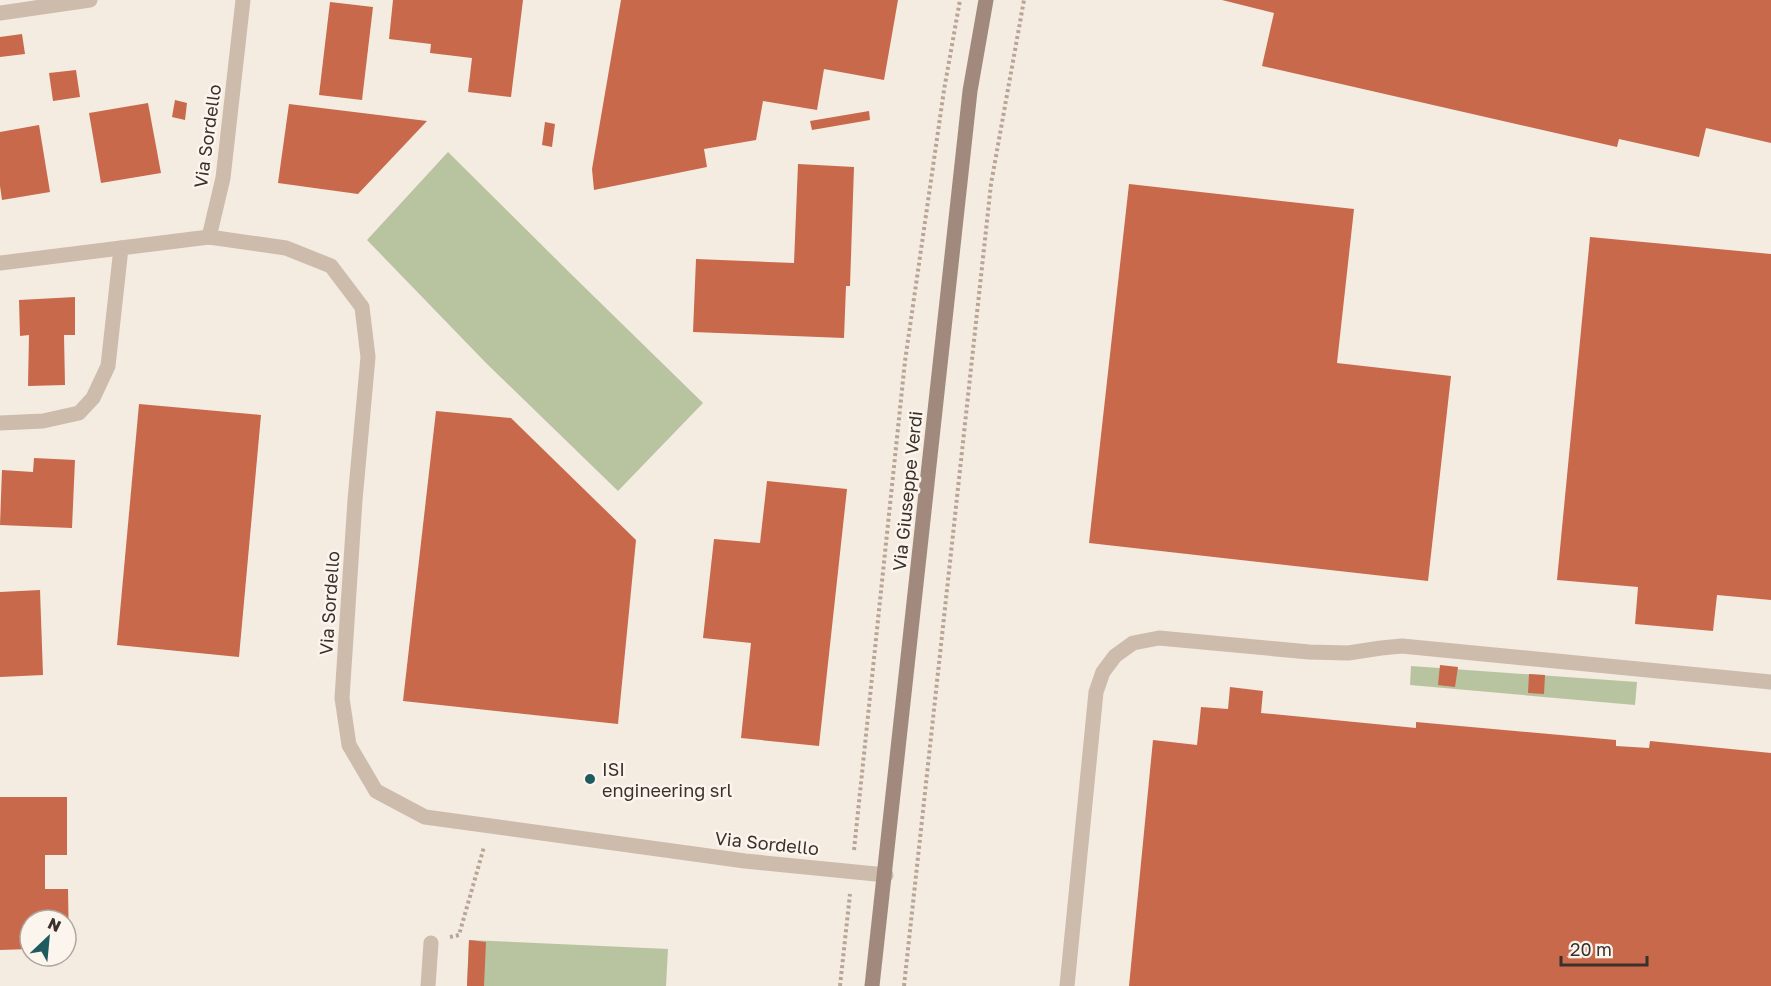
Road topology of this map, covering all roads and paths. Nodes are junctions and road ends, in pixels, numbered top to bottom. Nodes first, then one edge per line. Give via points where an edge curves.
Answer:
1 (90, 0) edge
2 (243, 0) edge
3 (960, 0) edge
4 (986, 0) edge
5 (1024, 0) edge
6 (0, 13) edge
7 (209, 237) junction
8 (121, 248) junction
9 (0, 263) edge
10 (0, 423) edge
11 (1771, 681) edge
12 (490, 826) junction
13 (852, 871) junction
14 (886, 875) junction
15 (431, 943) joint
16 (428, 986) edge
17 (840, 986) edge
18 (872, 986) edge
19 (904, 986) edge
20 (1067, 986) edge

1 - 6 lane
2 - 7 lane, Via Sordello via 223,178
3 - 13 path via 905,361
4 - 14 main road, Via Giuseppe Verdi via 970,91
5 - 19 path via 991,184
7 - 8 lane
7 - 12 lane, Via Sordello via 286,248 331,266 362,307 368,357 342,698 349,745 376,792 425,817
8 - 9 lane
8 - 10 lane via 108,366 93,398 79,413 43,421
11 - 20 lane via 1402,646 1348,653 1159,638 1133,643 1115,656 1103,672 1096,692
12 - 13 lane, Via Sordello via 745,861
12 - 15 path via 459,935
13 - 14 lane, Via Sordello
13 - 17 path
14 - 18 main road, Via Giuseppe Verdi
15 - 16 lane

